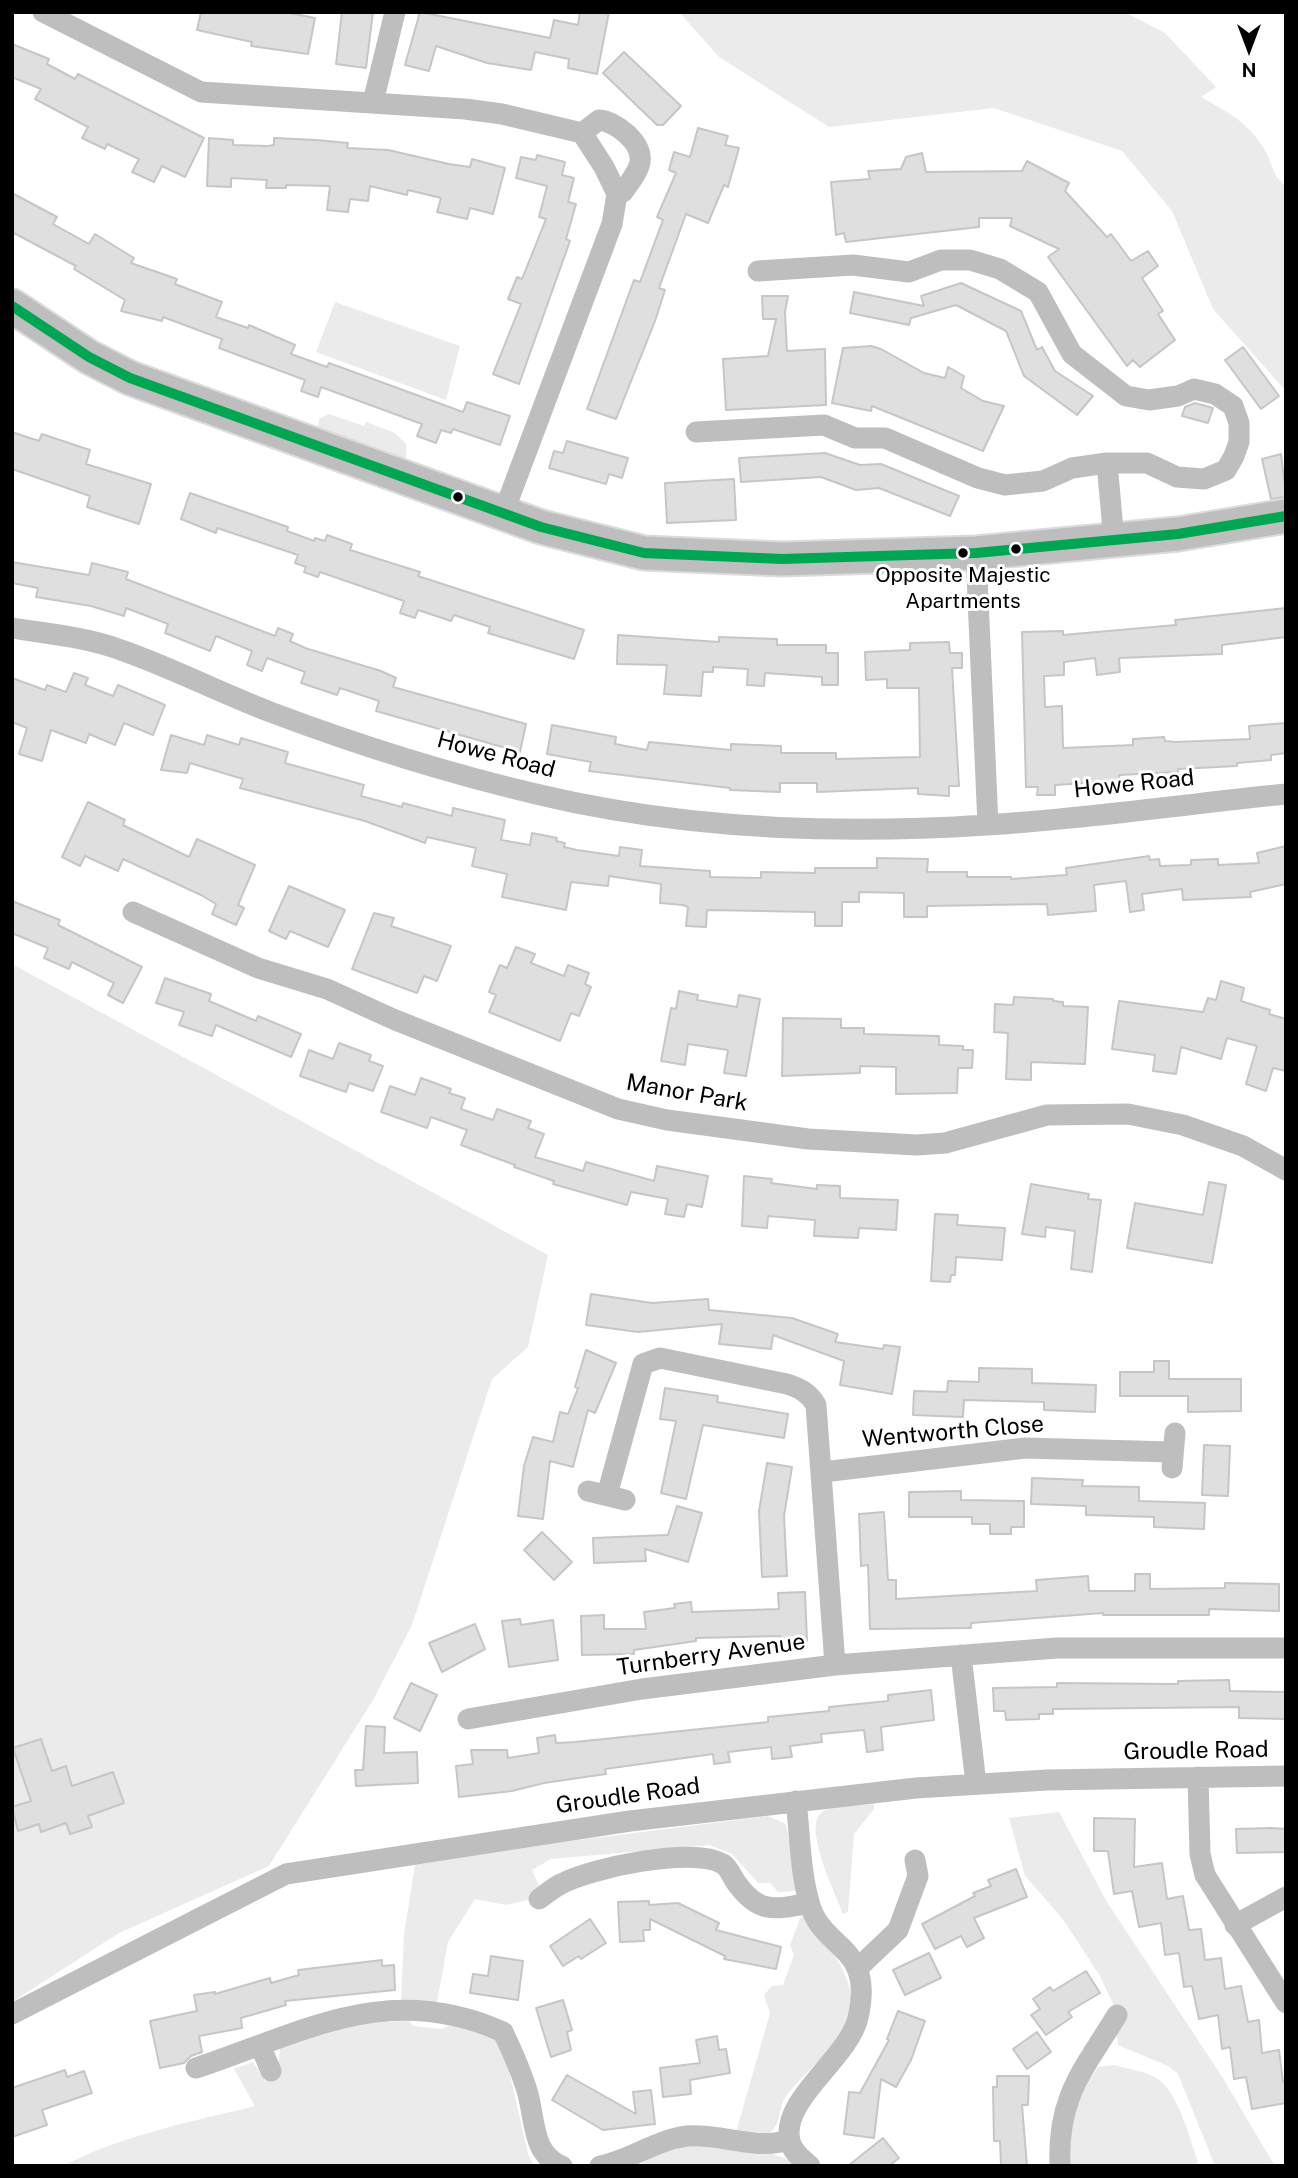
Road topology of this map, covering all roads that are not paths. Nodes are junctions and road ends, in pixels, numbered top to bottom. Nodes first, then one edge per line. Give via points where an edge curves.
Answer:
1 (43, 12) edge
2 (395, 12) edge
3 (373, 102) junction
4 (582, 134) junction
5 (617, 194) junction
6 (758, 271) dead end
7 (12, 306) edge
8 (696, 432) dead end
9 (1107, 463) junction
10 (503, 514) junction
11 (1286, 516) edge
12 (1114, 541) junction
13 (976, 553) junction
14 (12, 628) edge
15 (1286, 794) edge
16 (988, 825) junction
17 (133, 912) dead end
18 (1286, 1170) edge
19 (1173, 1451) dead end
20 (823, 1472) junction
21 (607, 1495) dead end
22 (1286, 1648) edge
23 (961, 1655) junction
24 (835, 1665) junction
25 (468, 1719) dead end
26 (1286, 1776) edge
27 (1198, 1777) junction
28 (976, 1784) junction
29 (796, 1801) junction
30 (915, 1860) dead end
31 (1286, 1897) edge
32 (539, 1899) dead end
33 (809, 1903) junction
34 (1236, 1925) junction
35 (858, 1968) junction
36 (1286, 2003) edge
37 (12, 2014) edge
38 (1117, 2015) dead end
39 (260, 2045) junction
40 (196, 2068) dead end
41 (271, 2071) dead end
42 (789, 2140) junction
43 (562, 2166) edge
44 (600, 2166) edge
45 (810, 2166) edge
46 (1060, 2166) edge

1 - 3 street via 201,92
2 - 3 street
3 - 4 street via 502,114
4 - 5 street
4 - 5 street via 599,120 611,121 630,139 640,163 623,192
5 - 10 street via 612,225
6 - 9 street via 853,265 909,272 942,260 970,260 1000,270 1038,292 1072,354 1126,396 1149,400 1195,389 1215,394 1233,406 1239,442 1226,470 1217,476 1204,480 1177,477 1147,463
7 - 10 main road via 130,378
8 - 9 street via 824,425 855,438 885,438 1005,485 1043,481 1072,468
9 - 12 street
10 - 13 main road via 611,547 679,556 782,559
11 - 12 main road
12 - 13 main road
13 - 16 street
14 - 16 street, Howe Road via 119,649 308,724 458,774 607,809 774,827
15 - 16 street, Howe Road
17 - 18 street, Manor Park via 258,968 327,989 610,1106 667,1120 808,1139 917,1144 945,1143 1047,1115 1128,1114 1183,1125 1243,1146
19 - 20 street, Wentworth Close via 1026,1448
20 - 21 street via 816,1405 799,1387 660,1358 643,1364
20 - 24 street
22 - 23 street, Turnberry Avenue via 1167,1646
23 - 24 street, Turnberry Avenue
23 - 28 street
24 - 25 street, Turnberry Avenue via 642,1689
26 - 27 street, Groudle Road
27 - 28 street, Groudle Road
27 - 34 street via 1205,1875
28 - 29 street, Groudle Road
29 - 33 street
29 - 37 street, Groudle Road via 630,1821 286,1874
30 - 35 street via 918,1876 898,1930
31 - 34 street
32 - 33 street via 560,1884 589,1873 695,1857 724,1864 752,1902 775,1910
33 - 35 street via 819,1923
34 - 36 street
35 - 42 street via 862,1992 857,2021 840,2053 801,2099 791,2118
38 - 46 street via 1070,2091 1059,2132
39 - 40 street
39 - 41 street
39 - 43 street via 350,2014 436,2011 479,2021 503,2032 529,2097 535,2134 544,2152
42 - 44 street via 752,2144 687,2136
42 - 45 street

